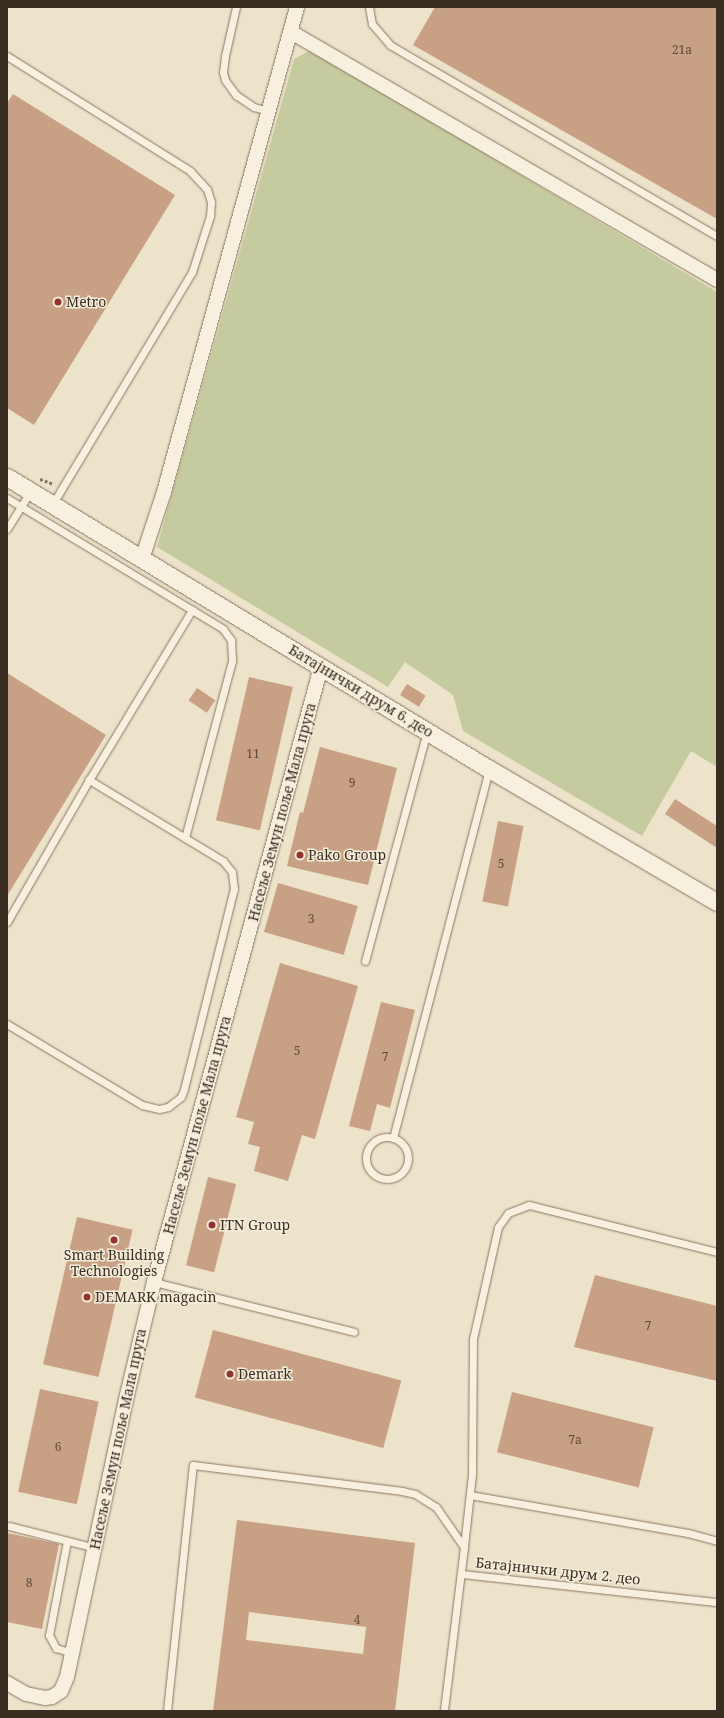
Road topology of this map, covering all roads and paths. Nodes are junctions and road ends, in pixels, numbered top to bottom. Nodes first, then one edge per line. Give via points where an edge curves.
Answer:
1 (236, 7) edge
2 (297, 7) edge
3 (369, 7) edge
4 (292, 32) junction
5 (7, 56) edge
6 (268, 111) junction
7 (717, 236) edge
8 (717, 280) edge
9 (7, 477) edge
10 (30, 491) junction
11 (7, 498) edge
12 (52, 505) junction
13 (20, 506) junction
14 (7, 529) edge
15 (142, 559) junction
16 (192, 610) junction
17 (322, 667) junction
18 (427, 731) junction
19 (489, 768) junction
20 (89, 780) junction
21 (185, 838) junction
22 (717, 902) edge
23 (7, 922) edge
24 (365, 961) dead end
25 (7, 1024) edge
26 (393, 1138) junction
27 (717, 1252) edge
28 (154, 1282) junction
29 (354, 1332) dead end
30 (470, 1495) junction
31 (9, 1526) dead end
32 (67, 1541) junction
33 (717, 1541) edge
34 (464, 1546) junction
35 (95, 1548) junction
36 (462, 1574) junction
37 (717, 1602) edge
38 (72, 1652) junction
39 (7, 1683) edge
40 (167, 1711) edge
41 (444, 1711) edge

1 - 6 lane via 225,56 225,80 236,95 254,107
2 - 4 street
3 - 7 lane via 372,24 390,45
4 - 6 street
4 - 8 street
5 - 12 lane via 190,171 207,189 211,202 210,216 192,272
6 - 15 street via 164,492
9 - 10 street, Батајнички друм 6. део
10 - 12 street, Батајнички друм 6. део
10 - 13 lane
11 - 13 lane
12 - 15 street, Батајнички друм 6. део
13 - 14 lane
13 - 16 lane
15 - 17 street, Батајнички друм 6. део
16 - 20 lane
16 - 21 lane via 223,629 231,640 233,649
17 - 18 street, Батајнички друм 6. део
17 - 28 street, Насеље Земун поље Мала пруга
18 - 19 street, Батајнички друм 6. део
18 - 24 lane
19 - 22 street, Батајнички друм 6. део
19 - 26 lane
20 - 21 lane
20 - 23 lane
21 - 25 lane via 229,866 235,881 188,1076 180,1097 159,1109 142,1105
26 - 26 lane via 404,1146 408,1160 406,1167 397,1177 376,1177 368,1166 366,1153 374,1142 386,1137
27 - 30 lane via 529,1205 508,1213 498,1227 473,1339
28 - 29 lane
28 - 35 street, Насеље Земун поље Мала пруга
30 - 33 lane via 688,1533
30 - 34 lane
31 - 32 lane
32 - 35 lane
32 - 38 lane via 49,1635 56,1648
34 - 36 lane
34 - 40 lane via 436,1507 415,1494 194,1465
35 - 38 street, Насеље Земун поље Мала пруга
36 - 37 lane, Батајнички друм 2. део
36 - 41 lane, Батајнички друм 2. део
38 - 39 street, Насеље Земун поље Мала пруга via 67,1677 61,1690 52,1697 37,1698

